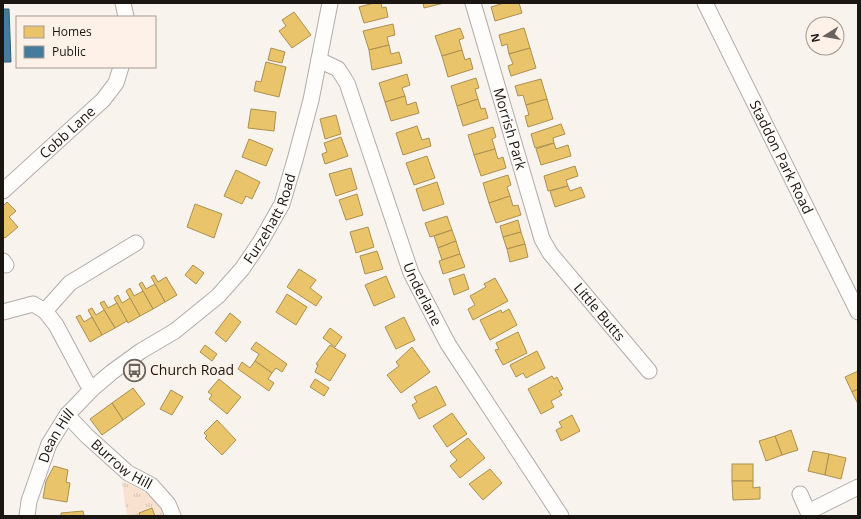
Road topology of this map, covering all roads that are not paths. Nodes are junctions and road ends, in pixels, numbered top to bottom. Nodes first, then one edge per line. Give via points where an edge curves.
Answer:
1 (123, 3) edge
2 (330, 3) edge
3 (473, 3) edge
4 (705, 3) edge
5 (126, 16) edge
6 (319, 60) junction
7 (120, 68) edge
8 (3, 191) edge
9 (136, 243) dead end
10 (550, 253) joint
11 (3, 312) edge
12 (45, 312) junction
13 (858, 312) edge
14 (649, 371) dead end
15 (112, 372) joint
16 (92, 389) junction
17 (67, 415) junction
18 (858, 487) edge
19 (800, 494) dead end
20 (809, 514) edge
21 (28, 516) edge
22 (173, 516) edge
23 (561, 516) edge

1 - 5 street
2 - 6 street, Furzehatt Road
3 - 10 street, Morrish Park via 542,239
4 - 13 street, Staddon Park Road
6 - 15 street, Furzehatt Road via 311,100 282,204 257,247 218,296 175,331 140,351
6 - 23 street, Underlane via 338,69 348,83 411,273 448,344
7 - 8 street, Cobb Lane via 116,83 103,100
9 - 12 street via 70,283
10 - 14 street, Little Butts
11 - 12 street via 33,304
12 - 16 street via 56,325
15 - 16 street, Dean Hill
16 - 17 street, Dean Hill
17 - 21 street, Dean Hill via 49,444 29,501
17 - 22 street, Burrow Hill via 128,473 151,485 168,504
18 - 20 street
19 - 20 street

